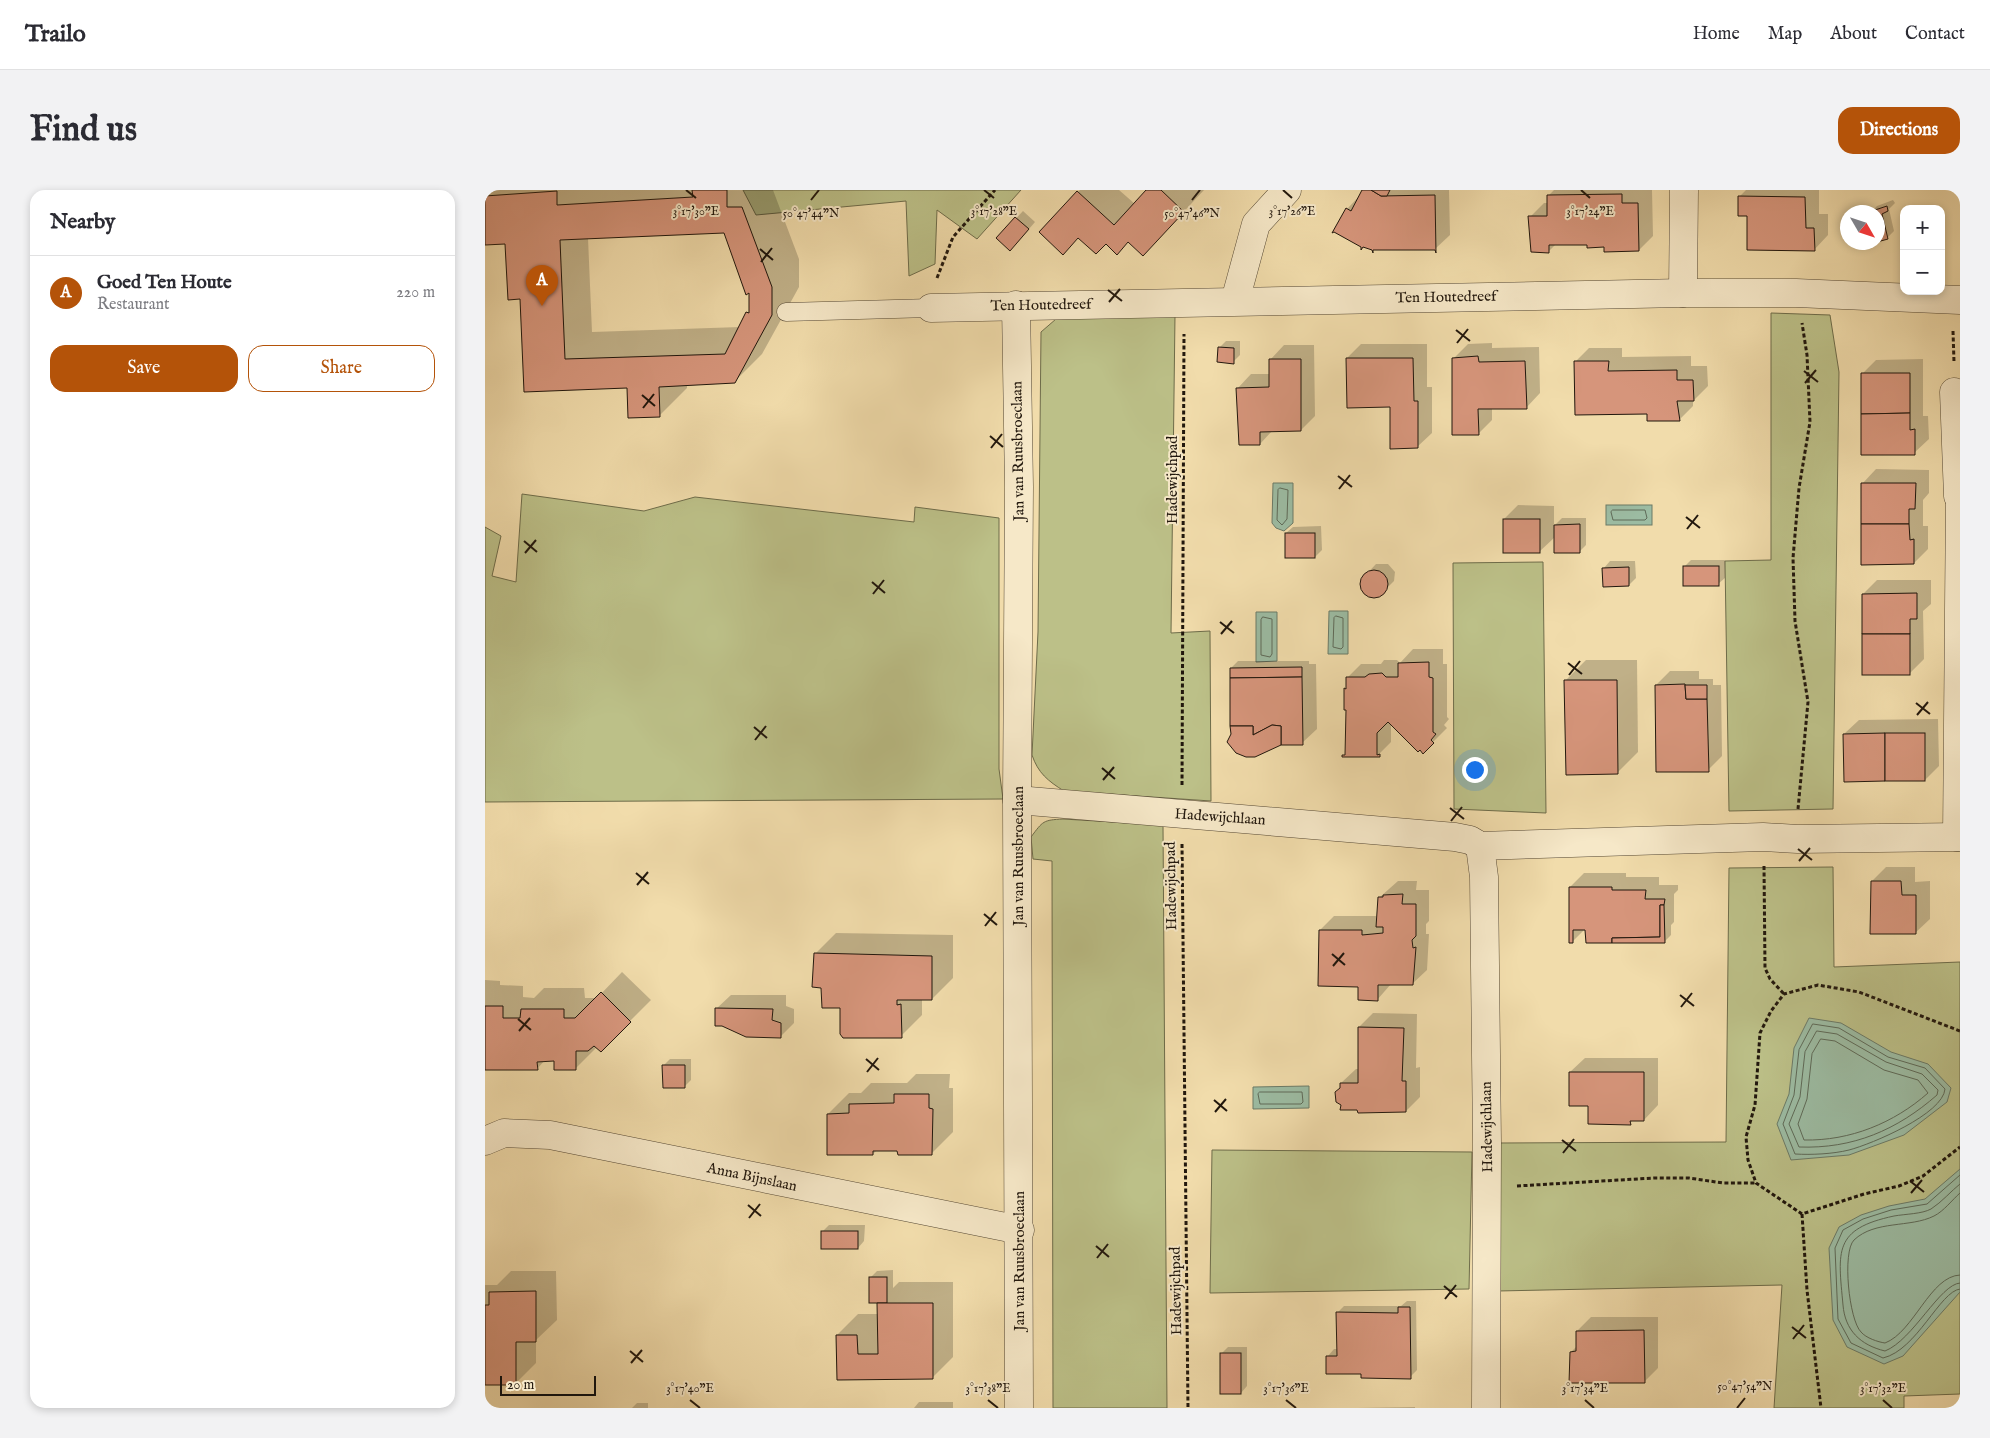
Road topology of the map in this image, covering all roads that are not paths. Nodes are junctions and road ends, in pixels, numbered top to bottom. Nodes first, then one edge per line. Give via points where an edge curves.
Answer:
1 (1287, 190) edge
2 (1684, 190) edge
3 (1683, 293) junction
4 (1957, 300) edge
5 (1235, 301) junction
6 (1016, 305) junction
7 (931, 308) joint
8 (786, 312) dead end
9 (1954, 392) road end
10 (1959, 496) edge
11 (1017, 800) junction
12 (1959, 837) edge
13 (1480, 846) junction
14 (485, 1142) edge
15 (1020, 1230) junction
16 (1019, 1408) edge
17 (1486, 1408) edge

1 - 5 street via 1255,224
2 - 3 street
3 - 4 street, Ten Houtedreef via 1796,293
3 - 5 street, Ten Houtedreef
5 - 6 street, Ten Houtedreef
6 - 7 street, Ten Houtedreef
6 - 11 street, Jan van Ruusbroeclaan via 1019,487
7 - 8 lane
9 - 10 street
10 - 12 street
11 - 13 street, Hadewijchlaan via 1455,837 1471,840
11 - 15 street, Jan van Ruusbroeclaan
12 - 13 street, Hadewijchlaan via 1725,838
13 - 17 street, Hadewijchlaan via 1484,877
14 - 15 street, Anna Bijnslaan via 504,1133 550,1135
15 - 16 street, Jan van Ruusbroeclaan

